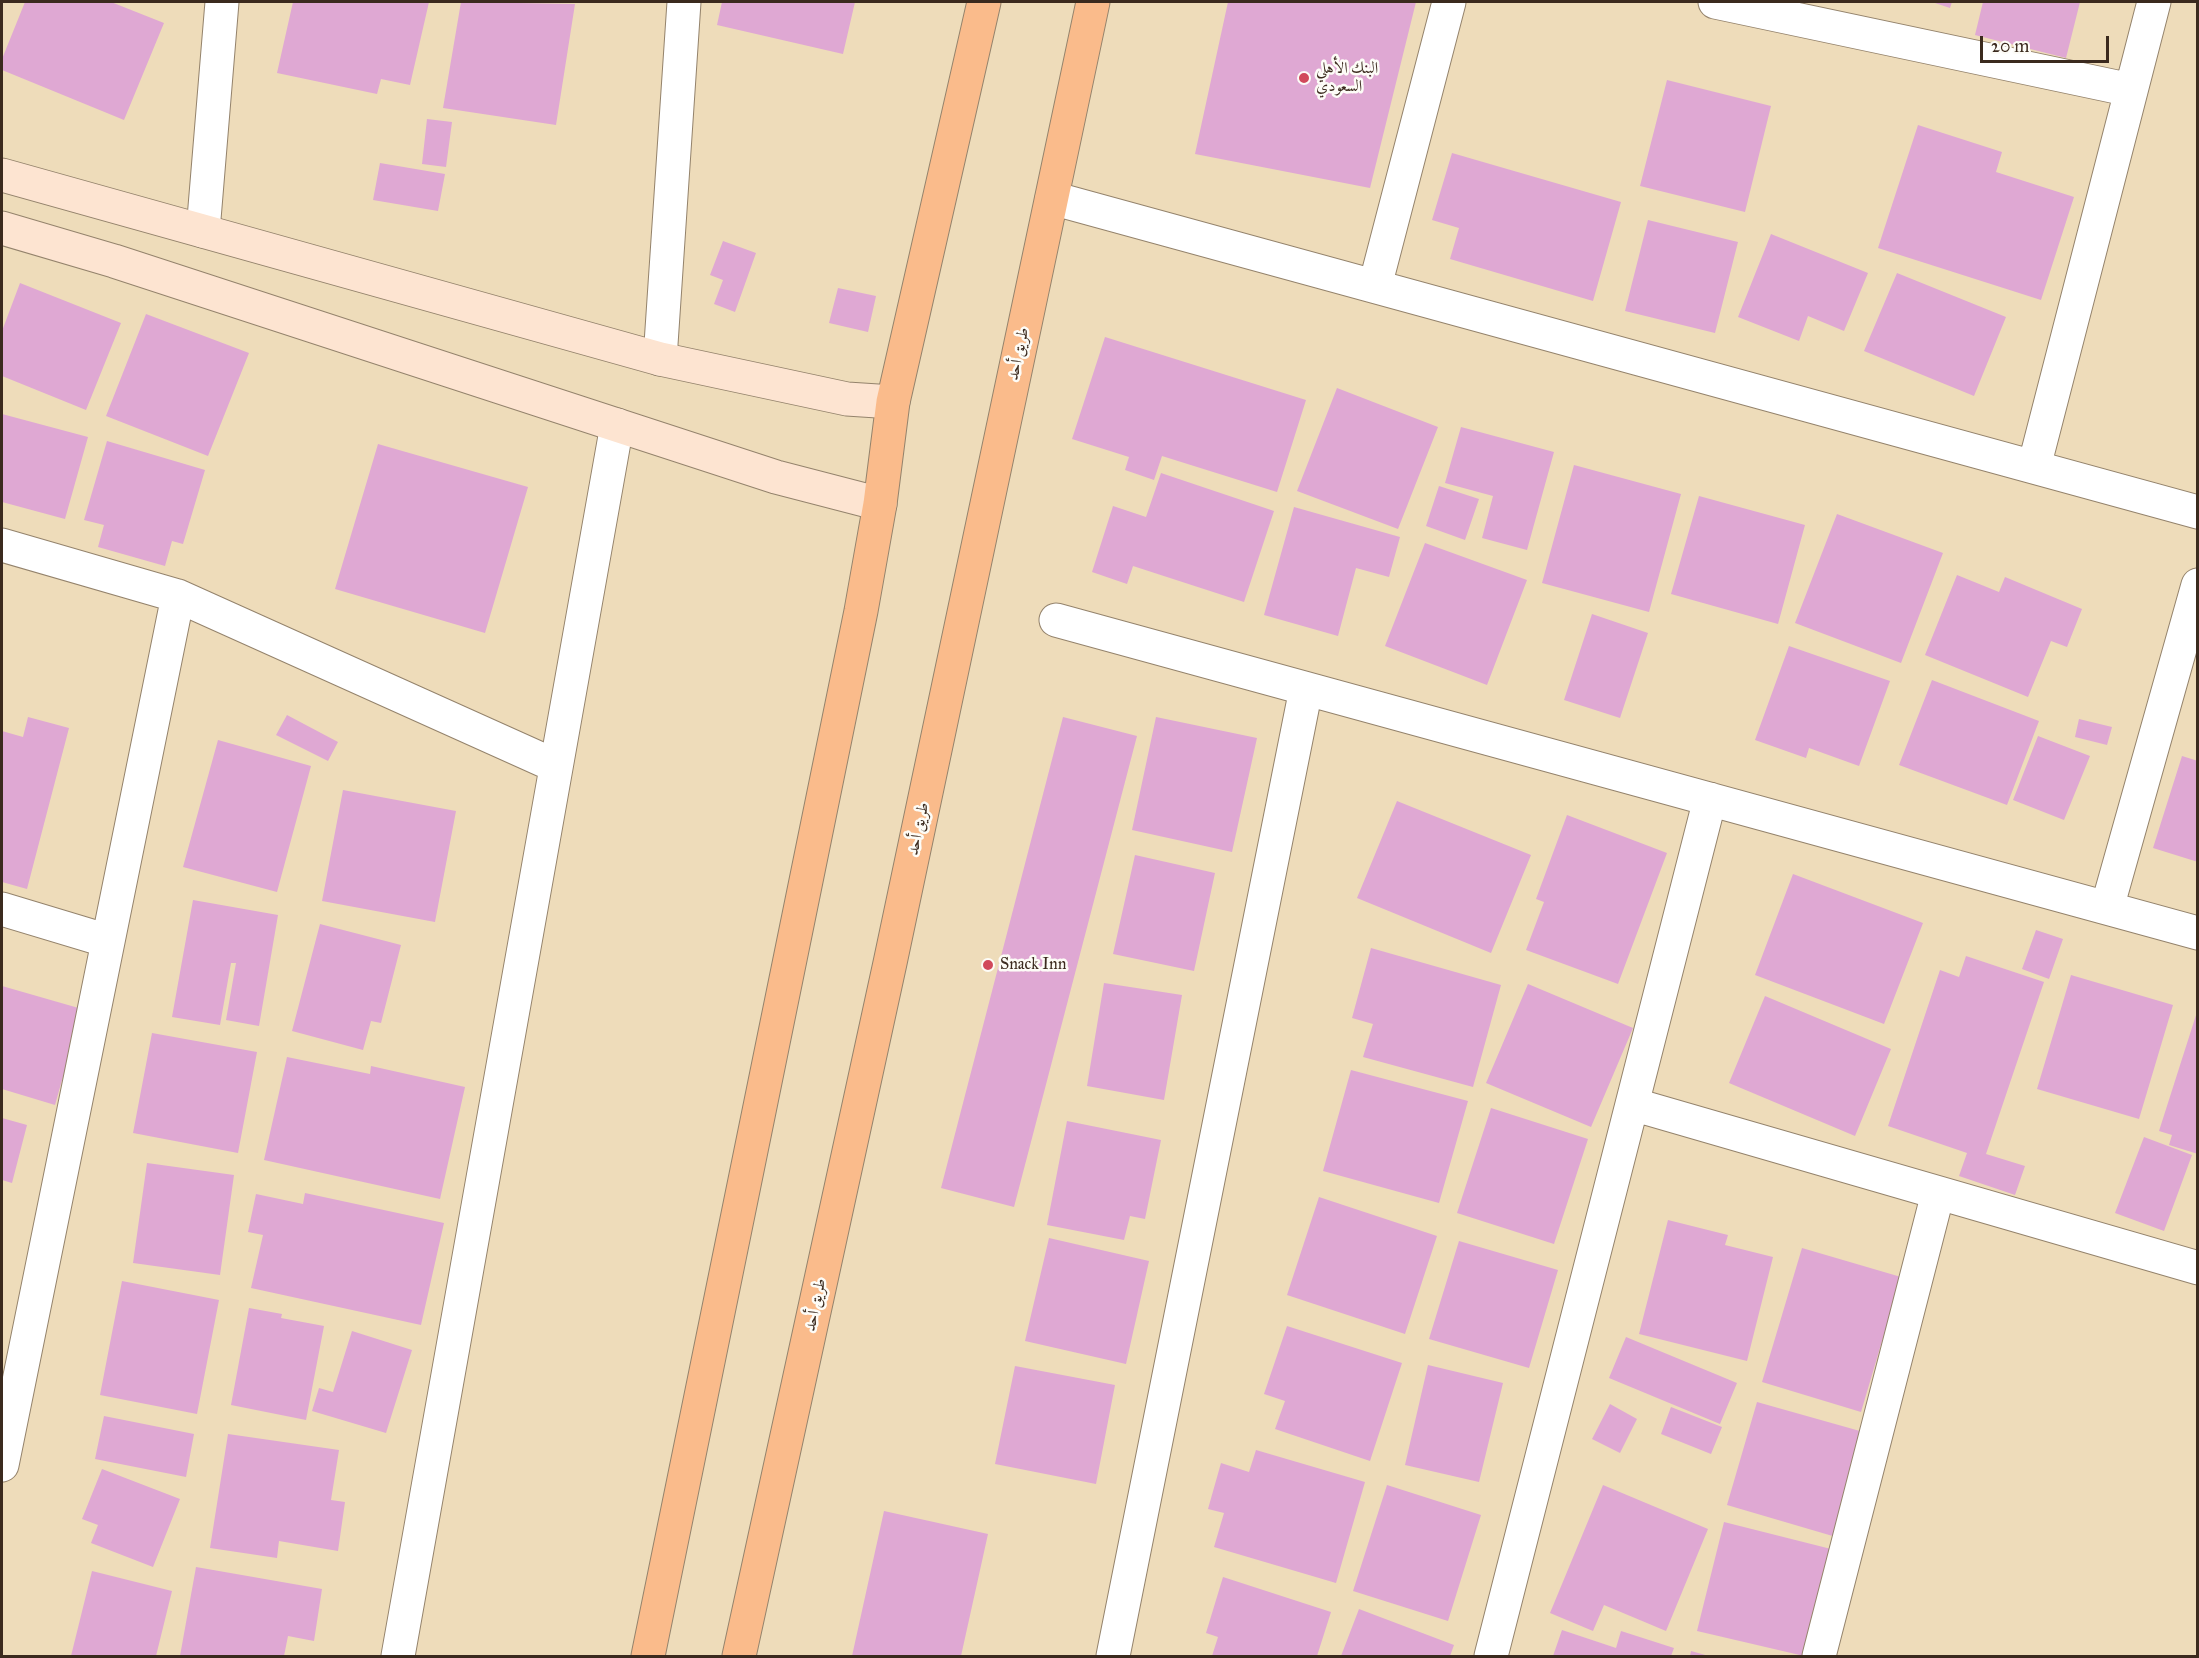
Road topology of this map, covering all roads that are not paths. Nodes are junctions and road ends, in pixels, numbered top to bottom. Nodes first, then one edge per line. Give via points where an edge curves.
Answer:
1 (222, 2) edge
2 (684, 2) edge
3 (984, 2) edge
4 (1093, 2) edge
5 (1449, 2) edge
6 (1715, 2) edge
7 (2154, 2) edge
8 (1802, 11) edge
9 (2131, 90) junction
10 (2, 175) edge
11 (1052, 198) junction
12 (2, 228) edge
13 (203, 231) junction
14 (1375, 286) junction
15 (660, 359) junction
16 (893, 402) junction
17 (617, 425) junction
18 (2034, 467) junction
19 (880, 504) junction
20 (2198, 512) edge
21 (2, 545) edge
22 (2198, 585) edge
23 (178, 596) junction
24 (1056, 620) dead end
25 (1306, 689) junction
26 (556, 766) junction
27 (1710, 799) junction
28 (2107, 908) junction
29 (2, 909) edge
30 (2198, 933) edge
31 (108, 941) junction
32 (1632, 1104) junction
33 (1938, 1193) junction
34 (2198, 1268) edge
35 (2, 1465) edge
36 (398, 1656) edge
37 (648, 1656) edge
38 (739, 1656) edge
39 (1113, 1656) edge
40 (1491, 1656) edge
41 (1819, 1656) edge

1 - 13 street
2 - 15 street
3 - 16 main road
4 - 11 main road, طريق أحد
5 - 14 street
6 - 8 street
7 - 9 street
8 - 9 street
9 - 18 street
10 - 13 street
11 - 14 street
11 - 38 main road, طريق أحد
12 - 17 street
13 - 15 street
14 - 18 street
15 - 16 street via 847,399
16 - 19 main road
17 - 19 street via 776,477
17 - 26 street
18 - 20 street
19 - 37 main road
21 - 23 street
22 - 28 street
23 - 26 street
23 - 31 street
24 - 25 street
25 - 27 street
25 - 39 street
26 - 36 street
27 - 28 street
27 - 32 street
28 - 30 street
29 - 31 street
31 - 35 street
32 - 33 street
32 - 40 street
33 - 34 street
33 - 41 street

